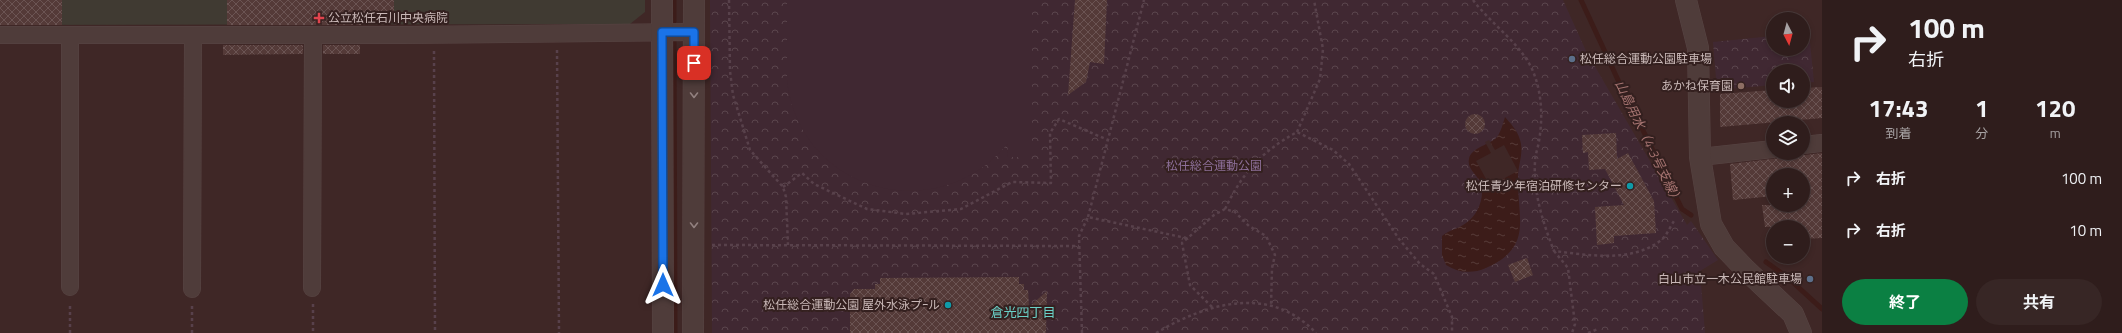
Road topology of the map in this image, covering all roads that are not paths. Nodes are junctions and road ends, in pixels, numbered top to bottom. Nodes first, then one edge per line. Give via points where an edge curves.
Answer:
1 (662, 0) edge
2 (694, 0) edge
3 (1686, 0) edge
4 (662, 32) junction
5 (694, 32) junction
6 (0, 35) edge
7 (70, 35) junction
8 (193, 35) junction
9 (314, 35) junction
10 (1822, 143) edge
11 (1810, 144) edge
12 (1766, 150) edge
13 (1700, 157) junction
14 (70, 287) road end
15 (312, 288) road end
16 (192, 289) road end
17 (663, 333) edge
18 (693, 333) edge
19 (1801, 333) edge

1 - 4 street
2 - 5 street
3 - 13 street via 1698,48
4 - 5 street
4 - 9 street
4 - 17 street
5 -> 18 street
6 - 7 street
7 - 8 street
7 - 14 street
8 - 9 street
8 - 16 street
9 - 15 street
10 - 11 street
12 - 13 street
13 - 19 street via 1711,224 1724,247 1793,314

